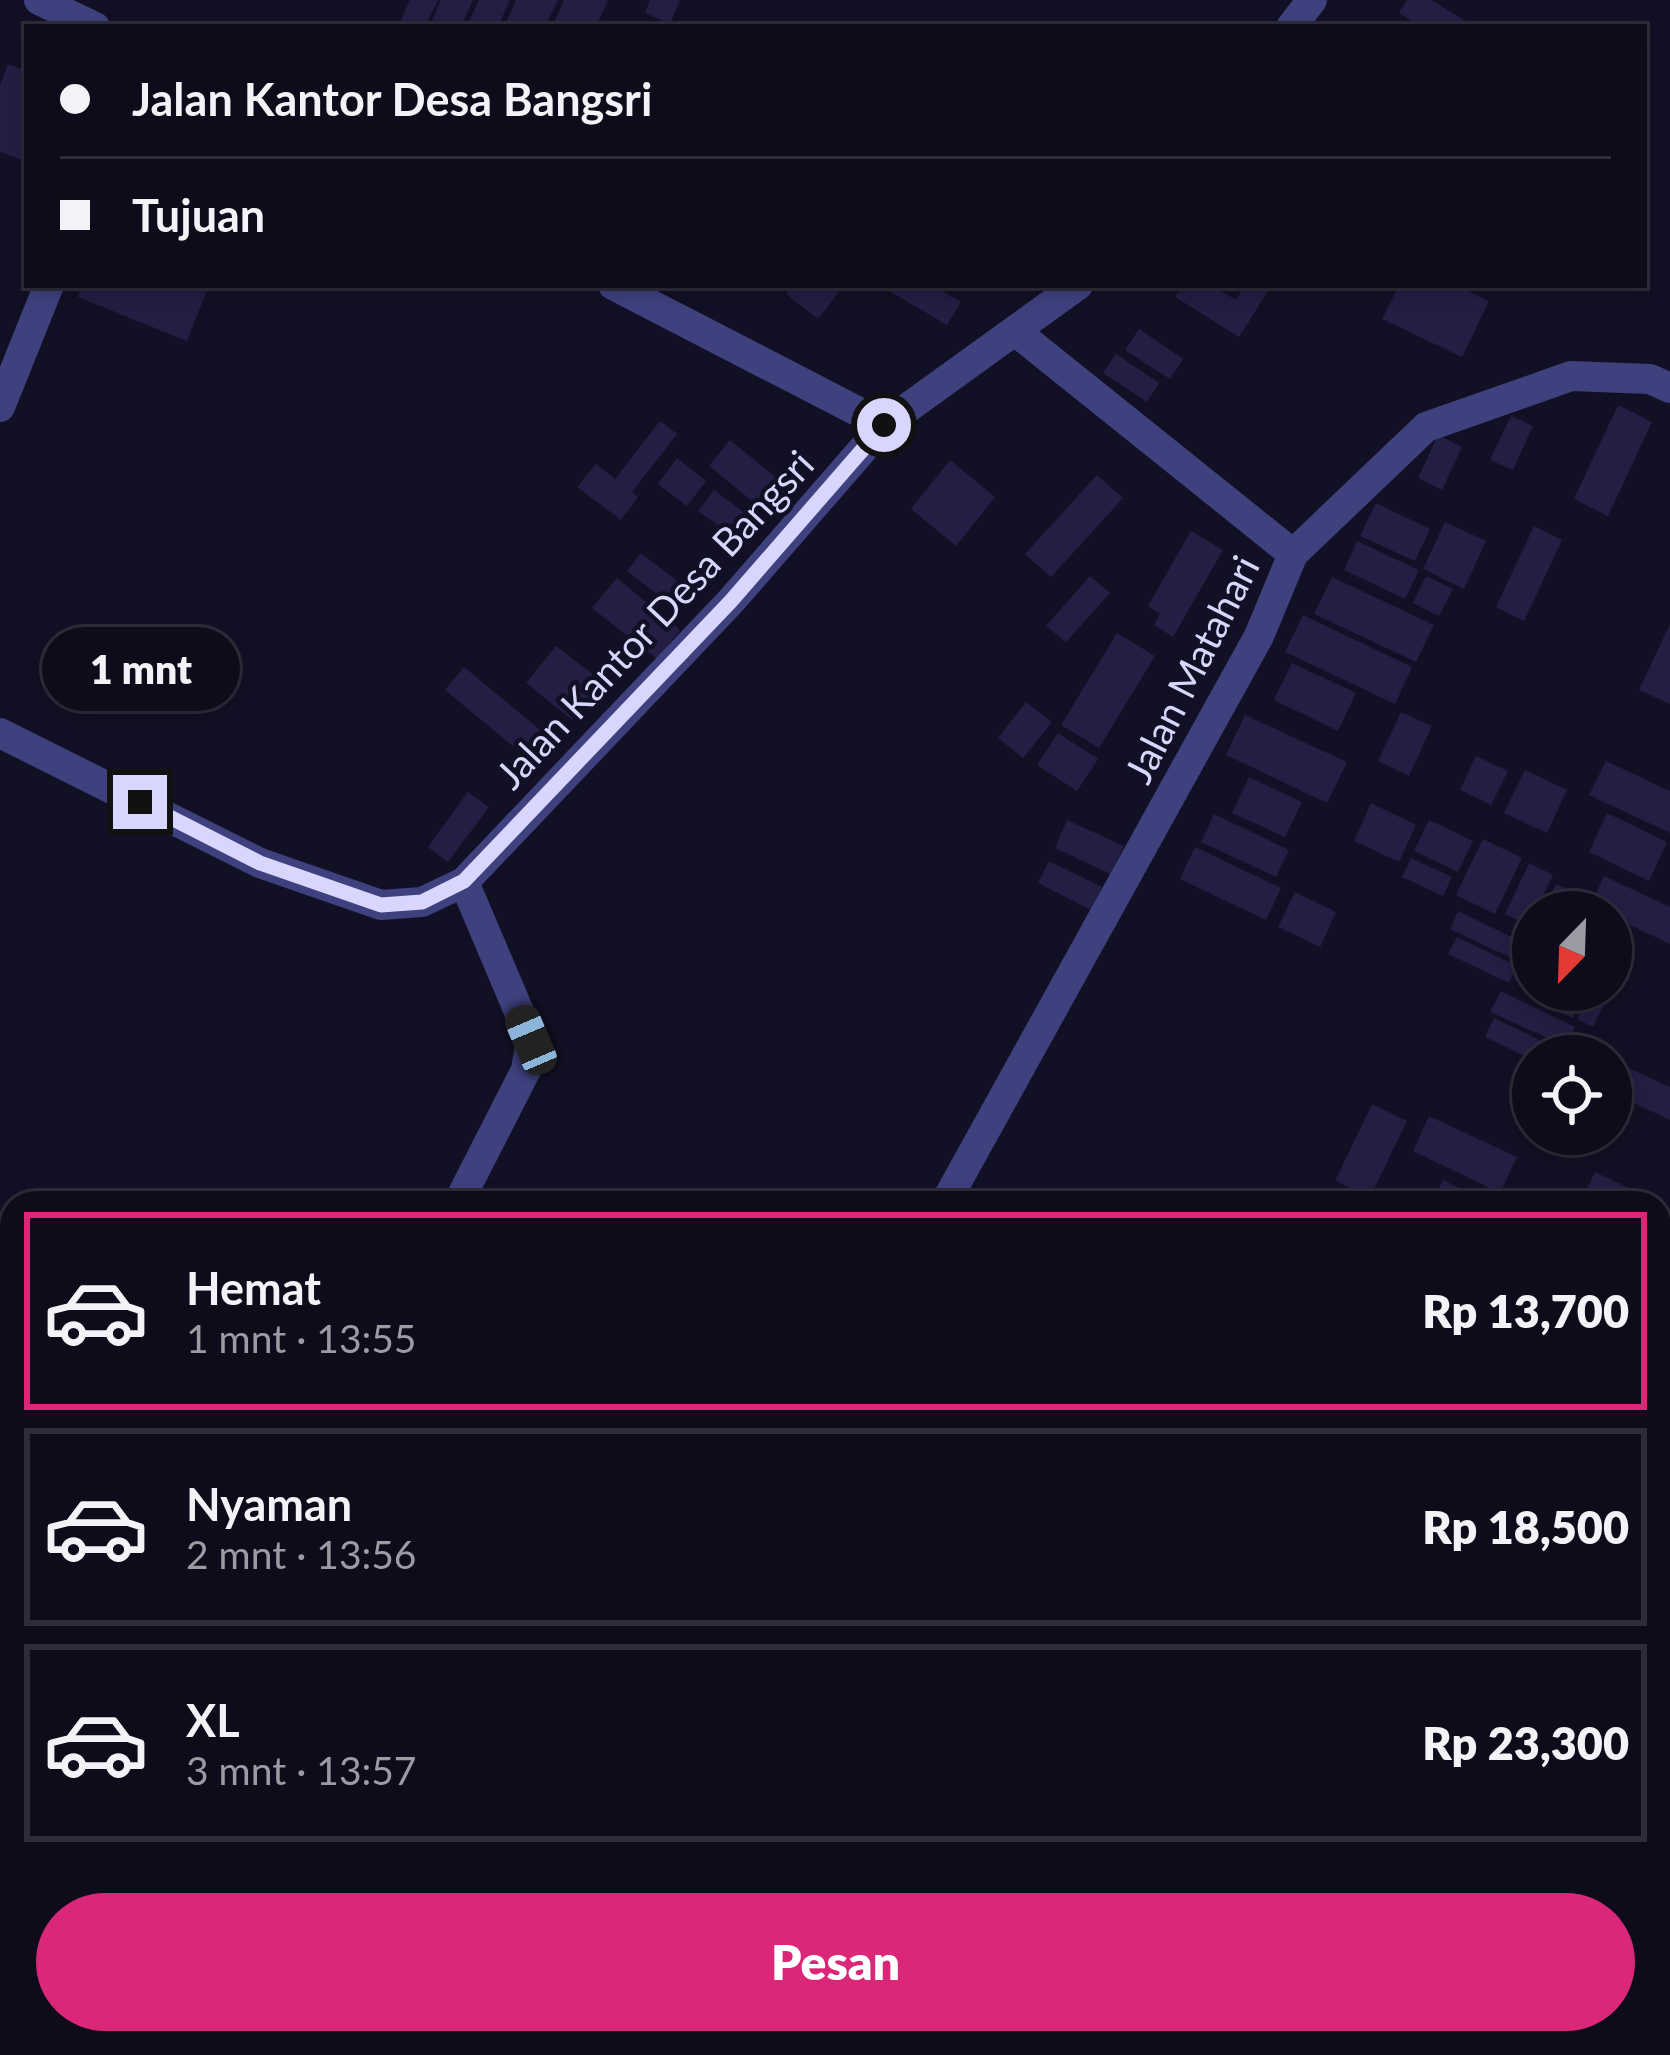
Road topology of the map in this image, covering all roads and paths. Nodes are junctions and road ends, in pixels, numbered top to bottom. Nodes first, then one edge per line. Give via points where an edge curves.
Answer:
1 (39, 0) edge
2 (1312, 0) edge
3 (89, 24) edge
4 (1293, 24) edge
5 (48, 288) edge
6 (619, 288) edge
7 (1074, 288) edge
8 (1015, 331) junction
9 (1670, 388) edge
10 (0, 407) edge
11 (884, 425) junction
12 (1293, 554) junction
13 (0, 733) edge
14 (464, 881) junction
15 (464, 1191) edge
16 (952, 1191) edge

1 - 3 street
2 - 4 street
5 - 10 street
6 - 11 street
7 - 8 street, Jalan Kantor Desa Bangsri
8 - 11 street, Jalan Kantor Desa Bangsri
8 - 12 street
9 - 12 street, Jalan Matahari via 1650,379 1570,376 1426,427
11 - 14 street, Jalan Kantor Desa Bangsri via 731,601
12 - 16 street, Jalan Matahari via 1258,636
13 - 14 street via 260,863 381,905 422,902
14 - 15 street via 531,1040 526,1070

